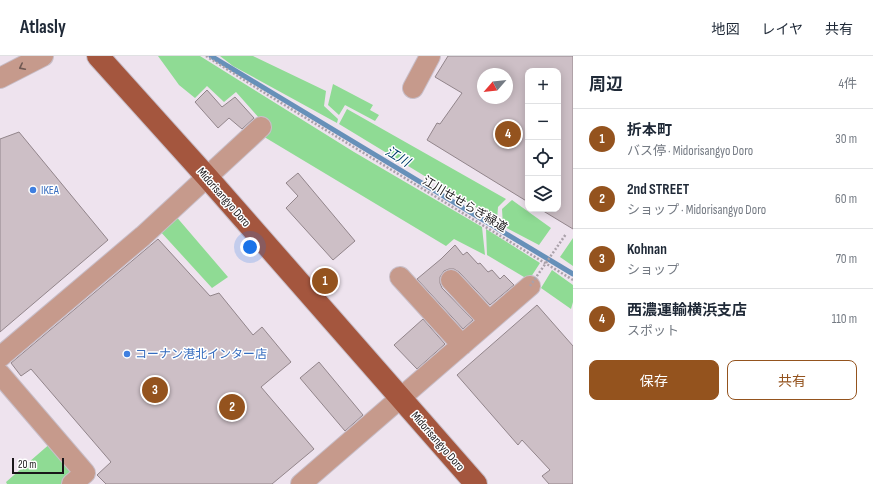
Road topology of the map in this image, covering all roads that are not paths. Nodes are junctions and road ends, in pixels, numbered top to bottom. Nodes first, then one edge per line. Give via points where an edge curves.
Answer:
1 (43, 56) edge
2 (98, 56) edge
3 (430, 56) edge
4 (0, 78) edge
5 (413, 88) dead end
6 (261, 127) dead end
7 (207, 177) junction
8 (400, 277) dead end
9 (451, 280) dead end
10 (530, 286) road end
11 (489, 321) junction
12 (462, 345) junction
13 (0, 357) edge
14 (0, 374) edge
15 (401, 398) junction
16 (72, 484) edge
17 (301, 484) edge
18 (476, 484) edge

1 -> 4 street
2 - 7 main road, Midorisangyo Doro
3 - 5 street
6 - 7 street
7 - 13 street via 143,236
7 - 15 main road, Midorisangyo Doro
8 - 12 street
9 - 11 street
10 - 11 street
11 - 12 street
12 - 15 street
14 - 16 street via 85,473
15 - 17 street
15 - 18 main road, Midorisangyo Doro

